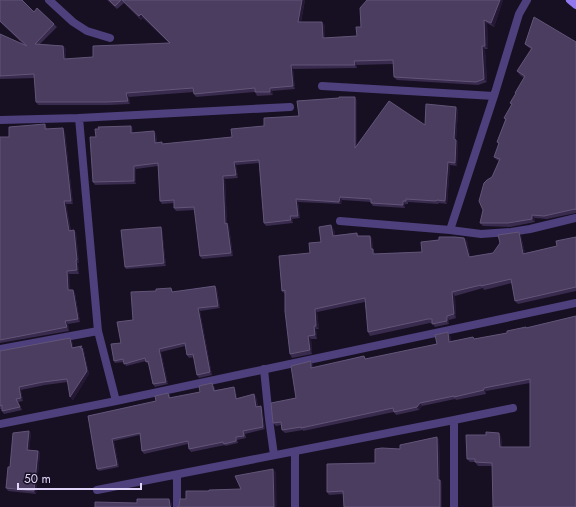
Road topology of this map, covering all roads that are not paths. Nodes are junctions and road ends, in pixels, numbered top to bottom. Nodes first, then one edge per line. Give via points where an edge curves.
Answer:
1 (49, 0) edge
2 (527, 0) edge
3 (570, 0) edge
4 (576, 5) edge
5 (110, 38) dead end
6 (322, 86) dead end
7 (494, 96) junction
8 (290, 107) dead end
9 (79, 118) junction
10 (0, 120) edge
11 (576, 218) edge
12 (340, 221) dead end
13 (450, 230) junction
14 (576, 303) edge
15 (98, 332) junction
16 (0, 349) edge
17 (264, 369) junction
18 (116, 401) junction
19 (514, 408) dead end
20 (454, 420) junction
21 (0, 424) edge
22 (295, 452) junction
23 (274, 455) junction
24 (177, 475) junction
25 (97, 490) dead end
26 (177, 507) edge
27 (295, 507) edge
28 (454, 507) edge

1 - 5 street via 87,31
2 - 7 street via 519,14
3 - 4 main road
6 - 7 street
7 - 13 street
8 - 9 street
9 - 10 street
9 - 15 street
11 - 13 street via 497,234
12 - 13 street
14 - 17 street
15 - 16 street
15 - 18 street
17 - 18 street
17 - 23 street
18 - 21 street
19 - 20 street
20 - 22 street
20 - 28 street
22 - 23 street
22 - 27 street
23 - 24 street
24 - 25 street
24 - 26 street

